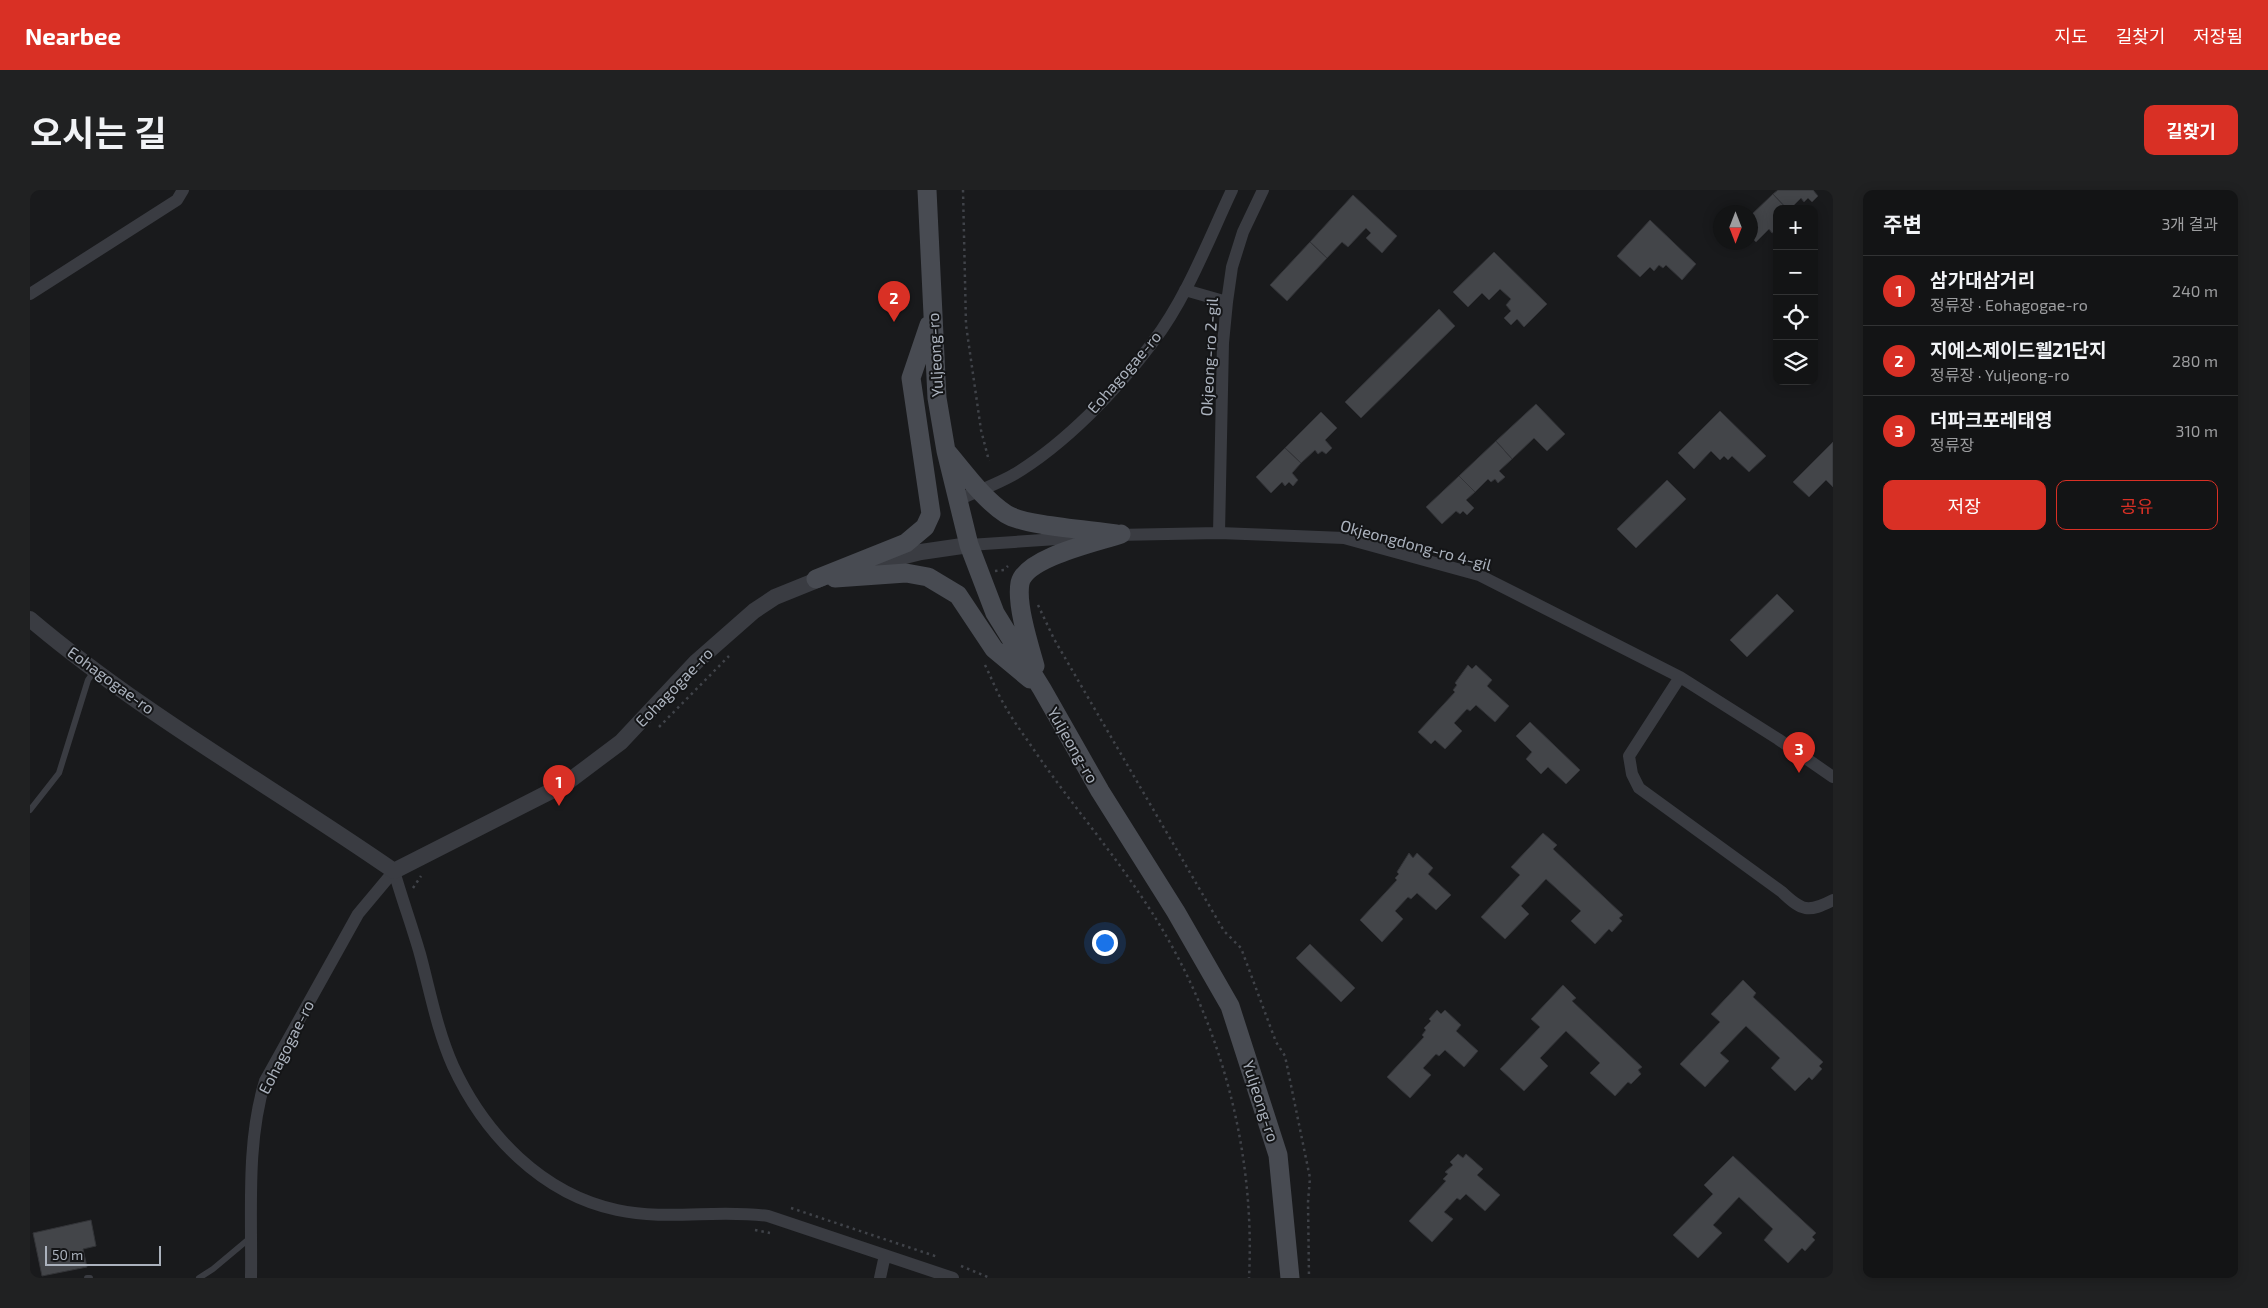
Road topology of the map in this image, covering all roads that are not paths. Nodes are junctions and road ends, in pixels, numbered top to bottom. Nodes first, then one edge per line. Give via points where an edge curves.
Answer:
1 (183, 190) edge
2 (927, 190) edge
3 (1232, 190) edge
4 (1263, 190) edge
5 (1185, 290) junction
6 (30, 294) edge
7 (1227, 302) junction
8 (933, 315) junction
9 (946, 451) junction
10 (980, 490) junction
11 (957, 500) junction
12 (1219, 533) junction
13 (1121, 534) junction
14 (969, 545) junction
15 (816, 578) junction
16 (30, 619) edge
17 (95, 670) junction
18 (1680, 677) junction
19 (1042, 689) junction
20 (1833, 777) edge
21 (30, 810) edge
22 (394, 871) junction
23 (1833, 900) edge
24 (251, 1237) junction
25 (885, 1255) junction
26 (199, 1278) edge
27 (251, 1278) edge
28 (880, 1278) edge
29 (953, 1278) edge
30 (1290, 1278) edge

1 - 6 street via 177,200
2 - 8 main road, Yuljeong-ro
3 - 5 street, Eohagogae-ro
4 - 7 street, Okjeong-ro 2-gil via 1243,232 1232,267
5 - 7 street
5 - 10 street, Eohagogae-ro via 1154,342 1057,444 1013,475
7 - 12 street, Okjeong-ro 2-gil via 1223,343
8 - 9 main road, Yuljeong-ro via 937,398
8 - 15 main road via 911,378 931,514 924,527 906,543
9 - 10 main road
9 - 11 main road, Yuljeong-ro
10 - 11 street, Eohagogae-ro
10 - 13 main road via 1006,514 1029,522
11 - 14 main road, Yuljeong-ro
12 - 13 street, Okjeongdong-ro 4-gil
12 - 18 street, Okjeongdong-ro 4-gil via 1344,538 1480,575
13 - 14 street, Okjeongdong-ro 4-gil
13 - 19 main road via 1062,553 1025,572 1020,583 1021,601 1026,634
14 - 15 street, Eohagogae-ro via 921,552
14 - 19 main road, Yuljeong-ro via 995,613
15 - 19 main road via 906,573 928,577 958,595 994,649
15 - 22 street, Eohagogae-ro via 754,611 696,662 621,742 565,784
16 - 17 street, Eohagogae-ro
17 - 21 lane via 88,680 60,773
17 - 22 street, Eohagogae-ro via 161,718
18 - 20 street, Okjeongdong-ro 4-gil
18 - 23 street via 1629,756 1632,774 1639,788 1798,907 1816,909
19 - 30 main road, Yuljeong-ro via 1230,1006 1278,1155
22 - 24 street, Eohagogae-ro via 358,914 265,1081 256,1126
22 - 25 street via 453,1066 496,1134 532,1171 565,1192 617,1210 655,1215 740,1212 768,1216
24 - 26 lane
24 - 27 street, Eohagogae-ro
25 - 28 street
25 - 29 street

